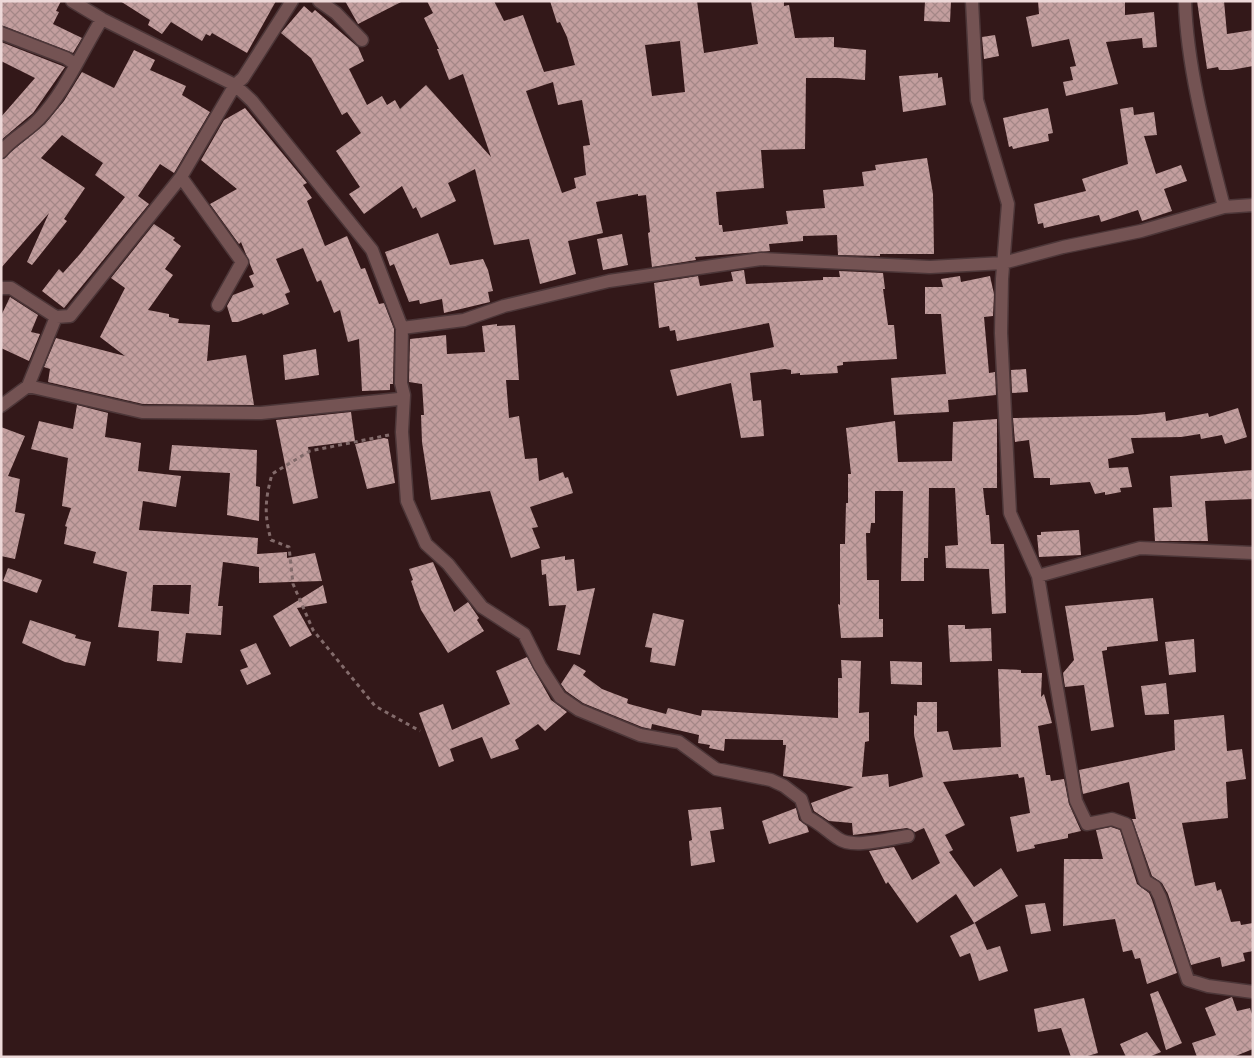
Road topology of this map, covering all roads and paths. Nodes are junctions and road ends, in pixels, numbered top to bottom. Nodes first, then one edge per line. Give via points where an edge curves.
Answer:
1 (292, 1) edge
2 (319, 1) edge
3 (972, 1) edge
4 (1185, 1) edge
5 (78, 3) edge
6 (102, 18) junction
7 (1, 33) edge
8 (362, 40) dead end
9 (75, 64) junction
10 (235, 85) junction
11 (1, 152) edge
12 (181, 177) junction
13 (1253, 205) edge
14 (1224, 207) junction
15 (1003, 263) junction
16 (1, 288) edge
17 (218, 305) dead end
18 (56, 317) junction
19 (402, 328) junction
20 (28, 386) junction
21 (404, 395) junction
22 (1, 406) edge
23 (402, 432) junction
24 (1253, 554) edge
25 (1038, 576) junction
26 (420, 732) dead end
27 (908, 836) dead end
28 (1253, 992) edge

1 - 10 street via 243,78
2 - 8 street via 336,13
3 - 15 street via 978,100 1008,204
4 - 14 street via 1185,21 1204,126
5 - 6 street
6 - 9 street
6 - 10 street
7 - 9 street
9 - 11 street via 58,96 38,120 10,140
10 - 12 street
10 - 19 street via 252,101 372,250
12 - 17 street via 242,262
12 - 18 street via 70,316
13 - 14 street
14 - 15 street via 1141,231
15 - 19 street via 930,266 761,259 609,281 504,306 464,320
15 - 25 street via 1001,333 1010,513
16 - 18 street via 11,288
18 - 20 street
19 - 21 street via 401,383
20 - 21 street via 142,412 261,414 399,399
20 - 22 street
21 - 23 street
23 - 26 path via 310,451 272,474 265,501 266,520 271,540 289,547 293,584 313,630 375,706
23 - 27 street via 407,501 426,544 448,564 482,607 524,634 560,696 579,710 640,735 679,742 716,769 771,780 784,786 800,799 807,817 840,840 853,844
24 - 25 street via 1140,548
25 - 28 street via 1076,801 1087,824 1112,819 1126,824 1145,881 1155,887 1160,897 1188,980

